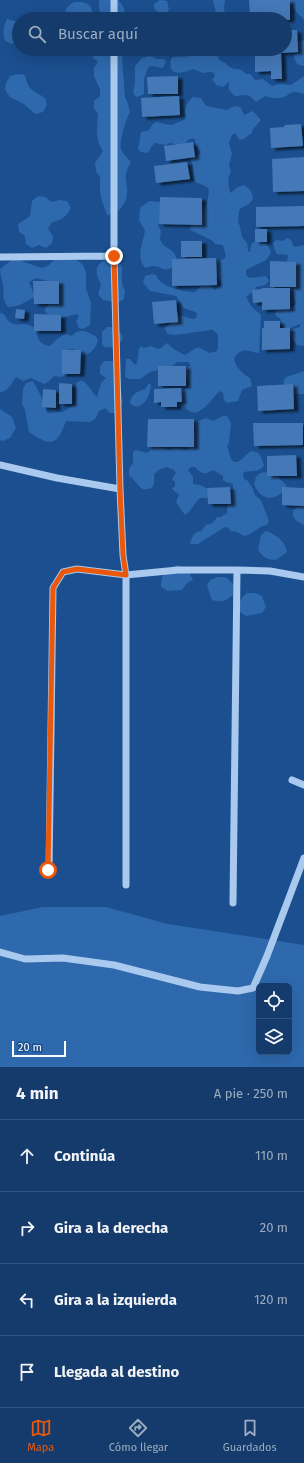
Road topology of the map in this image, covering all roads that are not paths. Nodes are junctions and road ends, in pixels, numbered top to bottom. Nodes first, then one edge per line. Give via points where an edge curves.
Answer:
1 (114, 0) edge
2 (114, 12) edge
3 (114, 56) edge
4 (0, 256) edge
5 (114, 256) junction
6 (0, 465) edge
7 (120, 489) junction
8 (237, 570) junction
9 (126, 575) junction
10 (304, 577) edge
11 (292, 780) dead end
12 (304, 785) edge
13 (304, 858) edge
14 (48, 870) dead end
15 (126, 885) dead end
16 (233, 903) dead end
17 (0, 952) edge

1 - 2 street
3 - 5 street
4 - 5 street
5 - 7 street
6 - 7 street
7 - 9 street
8 - 9 street via 178,570
8 - 10 street via 270,571
8 - 16 street
9 - 14 street via 77,569 63,572 53,588
9 - 15 street
11 - 12 street
13 - 17 street via 253,988 238,991 200,987 114,965 63,958 25,959

